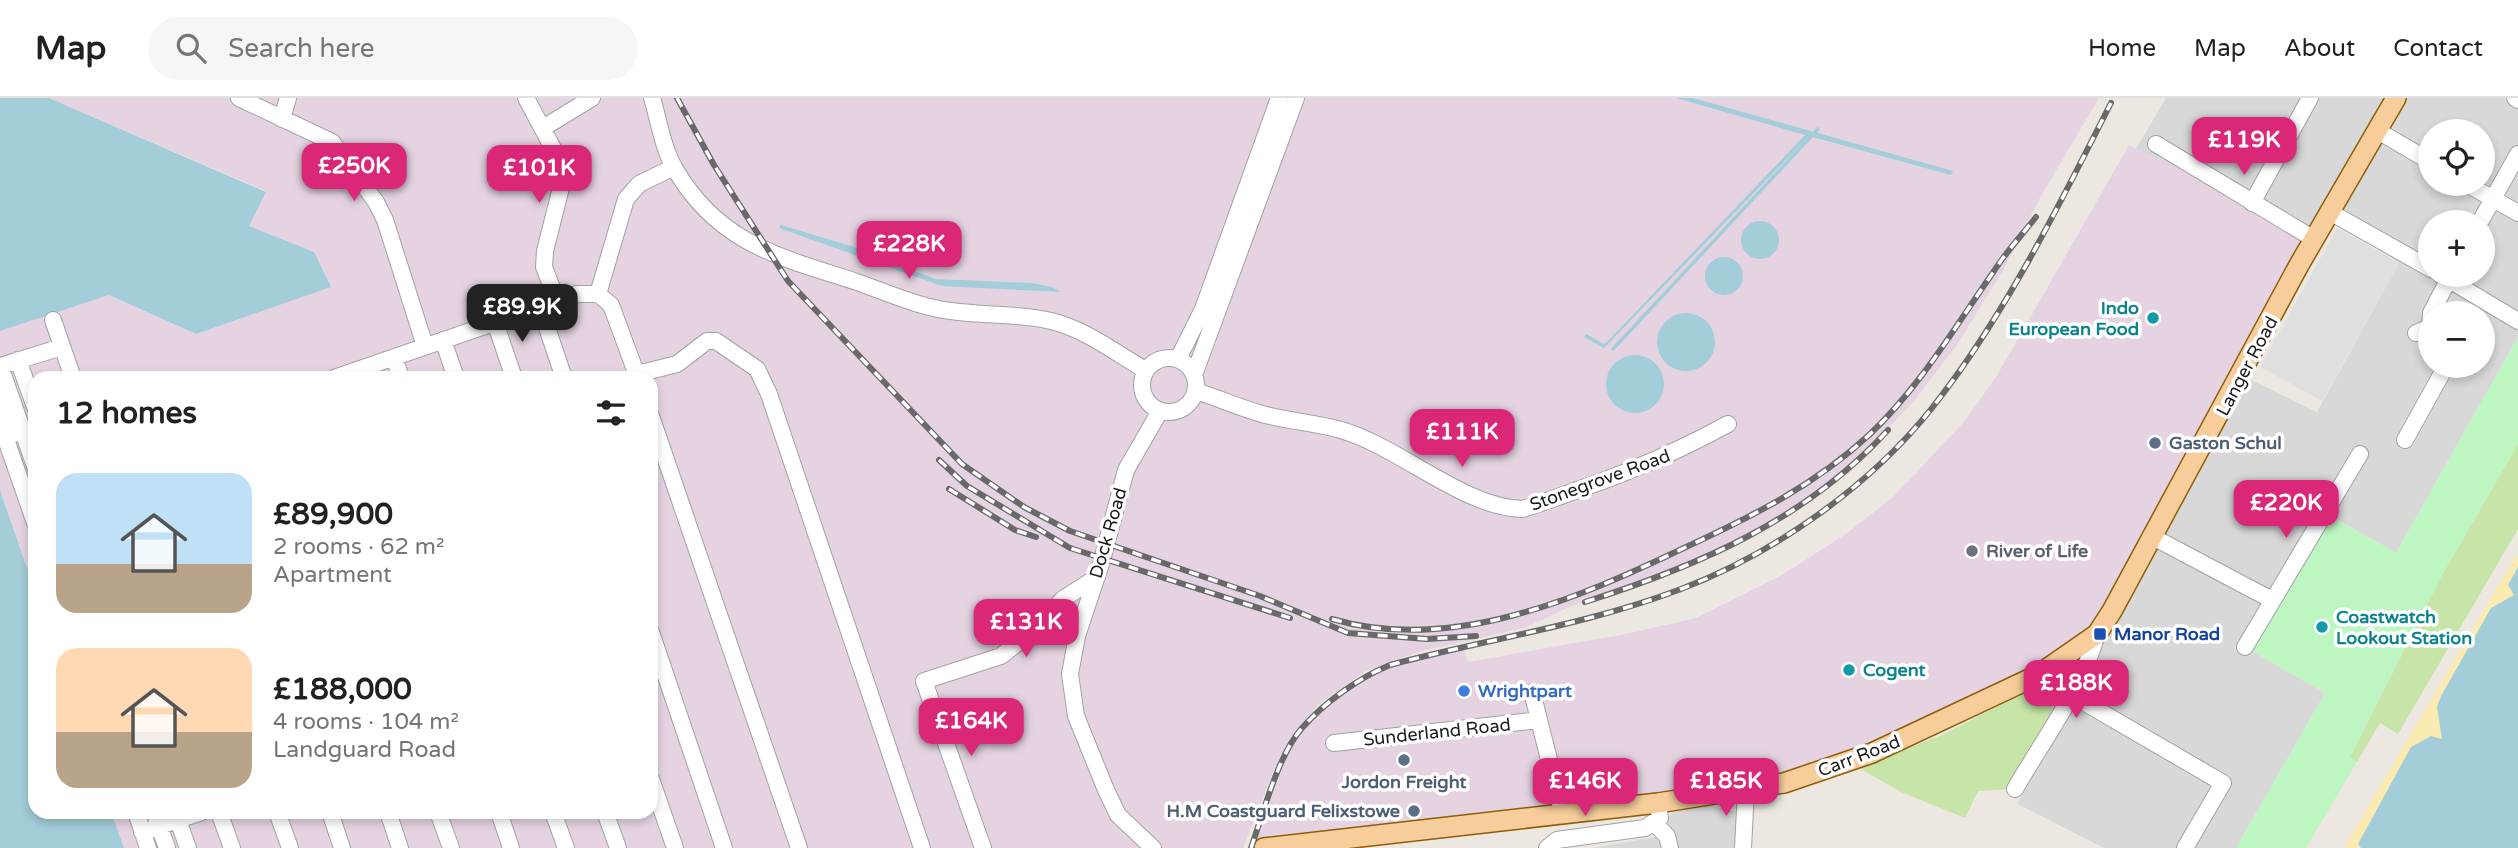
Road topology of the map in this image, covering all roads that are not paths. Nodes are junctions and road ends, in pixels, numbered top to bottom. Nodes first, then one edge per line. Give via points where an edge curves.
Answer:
1 (239, 98) edge
2 (288, 98) edge
3 (526, 98) edge
4 (592, 98) edge
5 (652, 98) edge
6 (1279, 98) edge
7 (1296, 98) edge
8 (2396, 98) edge
9 (2305, 100) edge
10 (282, 119) junction
11 (543, 128) junction
12 (2378, 131) junction
13 (2156, 144) dead end
14 (2418, 154) edge
15 (2518, 154) edge
16 (674, 167) junction
17 (2488, 196) edge
18 (2493, 199) junction
19 (2252, 203) junction
20 (2487, 210) edge
21 (2330, 212) junction
22 (2518, 213) edge
23 (2314, 239) junction
24 (2418, 262) edge
25 (2464, 287) edge
26 (598, 294) junction
27 (557, 301) junction
28 (540, 307) junction
29 (53, 320) dead end
30 (2518, 321) edge
31 (495, 322) junction
32 (443, 340) junction
33 (62, 346) junction
34 (425, 346) junction
35 (394, 357) junction
36 (1178, 359) junction
37 (7, 364) edge
38 (1145, 370) junction
39 (71, 371) edge
40 (356, 371) edge
41 (399, 371) edge
42 (454, 371) edge
43 (512, 371) edge
44 (562, 371) edge
45 (635, 371) edge
46 (654, 371) edge
47 (2439, 378) edge
48 (1195, 383) junction
49 (0, 393) edge
50 (28, 396) edge
51 (1160, 411) junction
52 (28, 418) edge
53 (0, 422) edge
54 (1728, 424) dead end
55 (658, 436) edge
56 (2405, 440) dead end
57 (2360, 454) dead end
58 (28, 462) edge
59 (28, 470) edge
60 (28, 474) edge
61 (2151, 536) junction
62 (1097, 577) junction
63 (2272, 600) junction
64 (2096, 634) junction
65 (2245, 647) dead end
66 (658, 653) edge
67 (2045, 671) junction
68 (1532, 692) dead end
69 (2070, 694) junction
70 (1539, 720) junction
71 (1334, 743) dead end
72 (2015, 789) dead end
73 (1746, 790) junction
74 (658, 799) edge
75 (1658, 803) junction
76 (1562, 811) junction
77 (222, 819) edge
78 (280, 819) edge
79 (332, 819) edge
80 (390, 819) edge
81 (441, 819) edge
82 (501, 819) edge
83 (556, 819) edge
84 (608, 819) edge
85 (162, 821) edge
86 (1654, 824) junction
87 (1290, 846) edge
88 (148, 848) edge
89 (157, 848) edge
90 (167, 848) edge
91 (177, 848) edge
92 (188, 848) edge
93 (232, 848) edge
94 (290, 848) edge
95 (342, 848) edge
96 (400, 848) edge
97 (451, 848) edge
98 (511, 848) edge
99 (566, 848) edge
100 (618, 848) edge
101 (675, 848) edge
102 (724, 848) edge
103 (799, 848) edge
104 (922, 848) edge
105 (983, 848) edge
106 (1153, 848) edge
107 (1264, 848) edge
108 (1547, 848) edge
109 (1670, 848) edge
110 (1743, 848) edge
111 (2185, 848) edge

1 - 10 street
2 - 10 street
3 - 11 street
4 - 11 street
5 - 16 street
6 - 36 street via 1203,309
7 - 48 street
8 - 12 main road, Langer Road
9 - 19 street
10 - 34 street via 332,142 376,202
11 - 27 street via 563,180 544,267
12 - 14 street
12 - 21 main road, Langer Road
13 - 19 street
15 - 18 street
16 - 26 street via 639,184 626,199
16 - 38 street via 710,214 768,254 923,306 1054,321
17 - 18 street
18 - 20 street
18 - 22 street
19 - 23 street
21 - 23 main road, Langer Road
21 - 24 street
23 - 61 main road, Langer Road
25 - 30 street
26 - 27 street via 577,294
26 - 45 street via 618,319
27 - 28 street
28 - 31 street
28 - 44 street
29 - 33 street
31 - 32 street
31 - 43 street
32 - 34 street
32 - 42 street
33 - 37 street
33 - 39 street
34 - 35 street
35 - 40 street
35 - 41 street
36 - 38 street via 1160,359
36 - 48 street
37 - 50 street
37 - 52 street
37 - 58 street
38 - 51 street via 1141,387 1145,400
46 - 104 street via 677,364 707,341 716,341 757,369
47 - 56 street
48 - 51 street via 1183,408
48 - 54 street, Stonegrove Road via 1261,414 1342,430 1372,442 1506,509 1523,509 1623,476
49 - 59 street
51 - 62 street, Dock Road via 1126,470
53 - 60 street
55 - 103 street
57 - 63 street
61 - 63 street
61 - 64 main road, Langer Road
62 - 105 street via 1063,599 1001,656 924,681
62 - 106 street, Dock Road via 1077,636 1070,692 1118,815
63 - 65 street
64 - 67 main road, Carr Road
64 - 69 street
66 - 102 street
67 - 69 street
67 - 73 main road, Carr Road via 1872,753 1784,783
68 - 70 street
69 - 72 street
69 - 111 street via 2223,783
70 - 71 street, Sunderland Road
70 - 76 street
73 - 75 main road, Carr Road
73 - 110 street
74 - 101 street
75 - 76 main road, Carr Road
75 - 86 street via 1660,818
76 - 87 main road, Carr Road
77 - 93 street
78 - 94 street
79 - 95 street
80 - 96 street
81 - 97 street
82 - 98 street
83 - 99 street
84 - 100 street
85 - 88 street
85 - 89 street
85 - 90 street
85 - 91 street
85 - 92 street
86 - 108 street via 1557,840
86 - 109 street via 1667,836
87 - 107 main road, Carr Road

